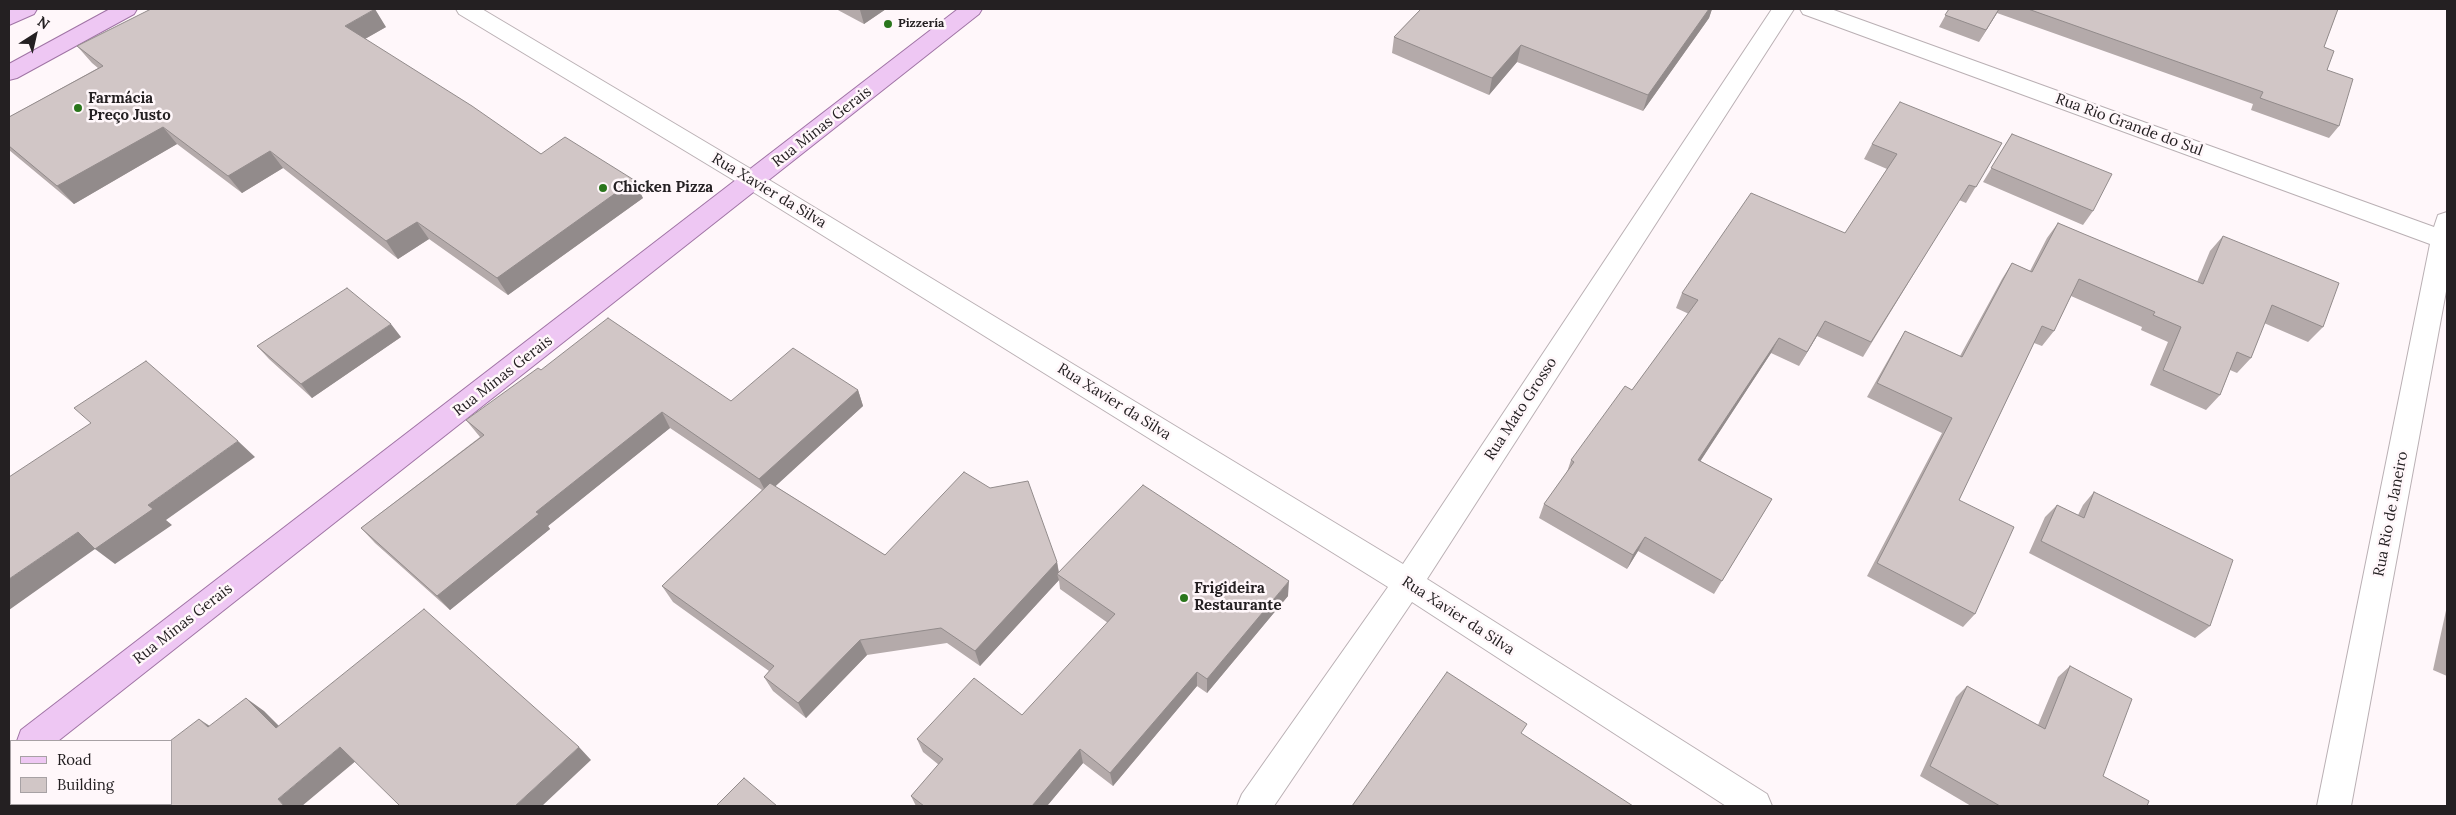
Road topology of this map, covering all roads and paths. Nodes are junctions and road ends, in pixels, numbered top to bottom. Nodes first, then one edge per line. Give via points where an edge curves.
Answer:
1 (26, 9) edge
2 (126, 9) edge
3 (467, 9) edge
4 (972, 9) edge
5 (1783, 9) edge
6 (1811, 9) edge
7 (9, 18) edge
8 (9, 73) edge
9 (753, 181) junction
10 (2446, 234) edge
11 (1408, 583) junction
12 (34, 740) edge
13 (1254, 806) edge
14 (1755, 806) edge
15 (2334, 806) edge

1 - 7 main road
2 - 8 main road
3 - 9 street, Rua Xavier da Silva
4 - 9 main road, Rua Minas Gerais
5 - 11 street, Rua Mato Grosso
6 - 10 street, Rua Rio Grande do Sul
9 - 11 street, Rua Xavier da Silva
9 - 12 main road, Rua Minas Gerais
10 - 15 street, Rua Rio de Janeiro
11 - 13 street, Rua Mato Grosso
11 - 14 street, Rua Xavier da Silva

